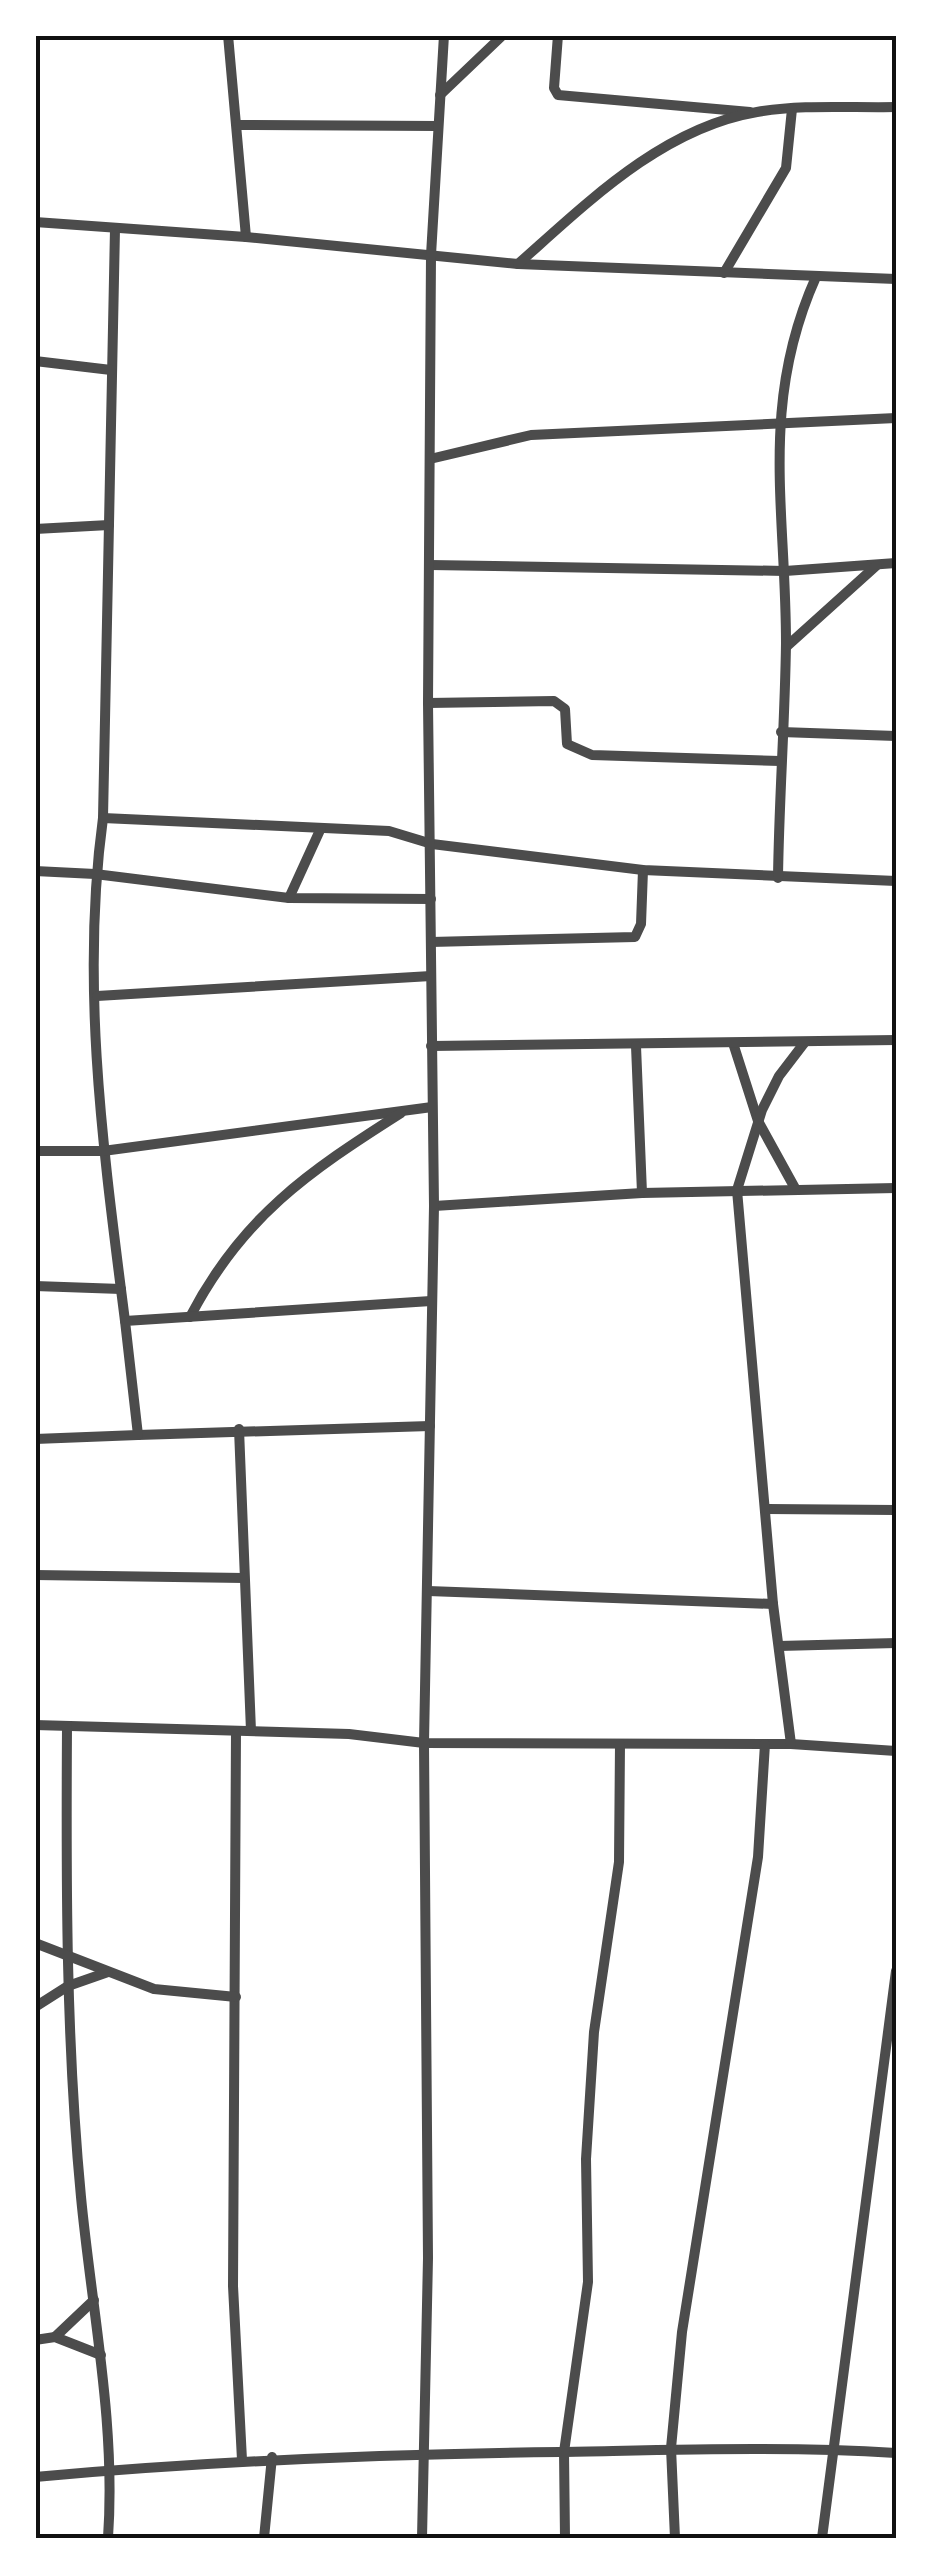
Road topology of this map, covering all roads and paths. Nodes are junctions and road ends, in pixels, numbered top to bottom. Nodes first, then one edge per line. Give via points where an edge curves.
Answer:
1 (228, 35) edge
2 (444, 35) edge
3 (503, 35) edge
4 (558, 35) edge
5 (440, 94) junction
6 (896, 107) edge
7 (792, 109) junction
8 (753, 112) junction
9 (238, 125) junction
10 (438, 126) junction
11 (35, 222) edge
12 (115, 229) junction
13 (246, 237) junction
14 (430, 255) junction
15 (518, 264) junction
16 (724, 272) junction
17 (816, 277) junction
18 (896, 278) edge
19 (35, 361) edge
20 (111, 370) junction
21 (896, 418) edge
22 (778, 424) junction
23 (430, 458) junction
24 (109, 525) junction
25 (35, 529) edge
26 (878, 564) junction
27 (896, 564) edge
28 (430, 565) junction
29 (784, 570) junction
30 (786, 647) junction
31 (428, 703) junction
32 (780, 732) junction
33 (896, 736) edge
34 (780, 760) junction
35 (102, 818) junction
36 (321, 828) junction
37 (432, 844) junction
38 (643, 870) junction
39 (35, 872) edge
40 (95, 874) junction
41 (778, 878) junction
42 (896, 880) edge
43 (289, 898) junction
44 (431, 899) junction
45 (431, 942) junction
46 (431, 976) junction
47 (97, 996) junction
48 (896, 1040) edge
49 (805, 1042) junction
50 (733, 1043) junction
51 (431, 1046) junction
52 (636, 1046) junction
53 (432, 1106) junction
54 (405, 1110) junction
55 (758, 1121) junction
56 (35, 1151) edge
57 (103, 1152) junction
58 (896, 1188) edge
59 (737, 1190) junction
60 (796, 1190) junction
61 (642, 1193) junction
62 (434, 1206) junction
63 (35, 1286) edge
64 (121, 1289) junction
65 (431, 1301) junction
66 (190, 1317) junction
67 (125, 1322) junction
68 (430, 1426) junction
69 (239, 1429) junction
70 (138, 1435) junction
71 (35, 1439) edge
72 (767, 1509) junction
73 (896, 1510) edge
74 (35, 1575) edge
75 (244, 1578) junction
76 (428, 1591) junction
77 (773, 1604) junction
78 (896, 1643) edge
79 (779, 1646) junction
80 (35, 1724) edge
81 (68, 1726) junction
82 (236, 1731) junction
83 (251, 1731) junction
84 (424, 1743) junction
85 (620, 1744) junction
86 (766, 1744) junction
87 (791, 1744) junction
88 (896, 1751) edge
89 (35, 1942) edge
90 (65, 1951) junction
91 (108, 1972) junction
92 (896, 1972) edge
93 (68, 1986) junction
94 (236, 1998) junction
95 (35, 2007) edge
96 (94, 2300) junction
97 (55, 2337) junction
98 (35, 2340) edge
99 (100, 2355) junction
100 (671, 2448) junction
101 (832, 2449) junction
102 (422, 2452) junction
103 (564, 2452) junction
104 (896, 2453) edge
105 (272, 2457) junction
106 (242, 2460) junction
107 (113, 2470) junction
108 (35, 2477) edge
109 (108, 2538) edge
110 (264, 2538) edge
111 (422, 2538) edge
112 (565, 2538) edge
113 (675, 2538) edge
114 (822, 2538) edge

1 - 9 street
2 - 5 street
3 - 5 street
4 - 8 street via 558,95
5 - 10 street
6 - 7 street
7 - 8 street
7 - 16 street via 786,168
8 - 15 street via 673,142 632,167
9 - 10 street
9 - 13 street
10 - 14 street
11 - 12 street
12 - 13 street
12 - 20 street
13 - 14 street
14 - 15 street
14 - 23 street
15 - 16 street
16 - 17 street
17 - 18 street
17 - 22 street via 793,334
19 - 20 street
20 - 24 street
21 - 22 street
22 - 23 street via 531,435
22 - 29 street
23 - 28 street
24 - 25 street
24 - 35 street
26 - 27 street
26 - 29 street
26 - 30 street
28 - 29 street
28 - 31 street
29 - 30 street
30 - 32 street
31 - 34 street via 554,701 565,709 568,744 592,754
31 - 37 street
32 - 33 street
32 - 34 street
34 - 41 street
35 - 36 street
35 - 40 street
36 - 37 street via 390,831
36 - 43 street
37 - 38 street
37 - 44 street
38 - 41 street
38 - 45 street via 635,936
39 - 40 street
40 - 43 street
40 - 47 street
41 - 42 street
43 - 44 street
44 - 45 street
45 - 46 street
46 - 47 street
46 - 51 street
47 - 57 street
48 - 49 street
49 - 50 street
49 - 55 street
50 - 52 street
50 - 55 street
51 - 52 street
51 - 53 street
52 - 61 street
53 - 54 street
53 - 62 street
54 - 57 street
54 - 66 street via 266,1208 216,1268
55 - 59 street
55 - 60 street
56 - 57 street
57 - 64 street
58 - 60 street
59 - 60 street
59 - 61 street
59 - 72 street
61 - 62 street
62 - 65 street
63 - 64 street
64 - 67 street
65 - 66 street
65 - 68 street
66 - 67 street
67 - 70 street
68 - 69 street
68 - 76 street
69 - 70 street
69 - 75 street
70 - 71 street
72 - 73 street
72 - 77 street
74 - 75 street
75 - 83 street
76 - 77 street
76 - 84 street
77 - 79 street
78 - 79 street
79 - 87 street
80 - 81 street
81 - 82 street
81 - 90 street
82 - 83 street
82 - 94 street
83 - 84 street
84 - 85 street
84 - 102 street via 428,2258
85 - 86 street
85 - 103 street via 620,1862 601,1962 589,2104 588,2282
86 - 87 street
86 - 100 street via 758,1857 705,2170
87 - 88 street
89 - 90 street
90 - 91 street
90 - 93 street
91 - 93 street
91 - 94 street via 154,1989
92 - 101 street
93 - 95 street
93 - 96 street
94 - 106 street via 232,2270
96 - 97 street
96 - 99 street
97 - 98 street
97 - 99 street
99 - 107 street
100 - 101 street
100 - 103 street
100 - 113 street
101 - 104 street
101 - 114 street
102 - 103 street
102 - 105 street
102 - 111 street
103 - 112 street
105 - 106 street
105 - 110 street
106 - 107 street
107 - 108 street
107 - 109 street

